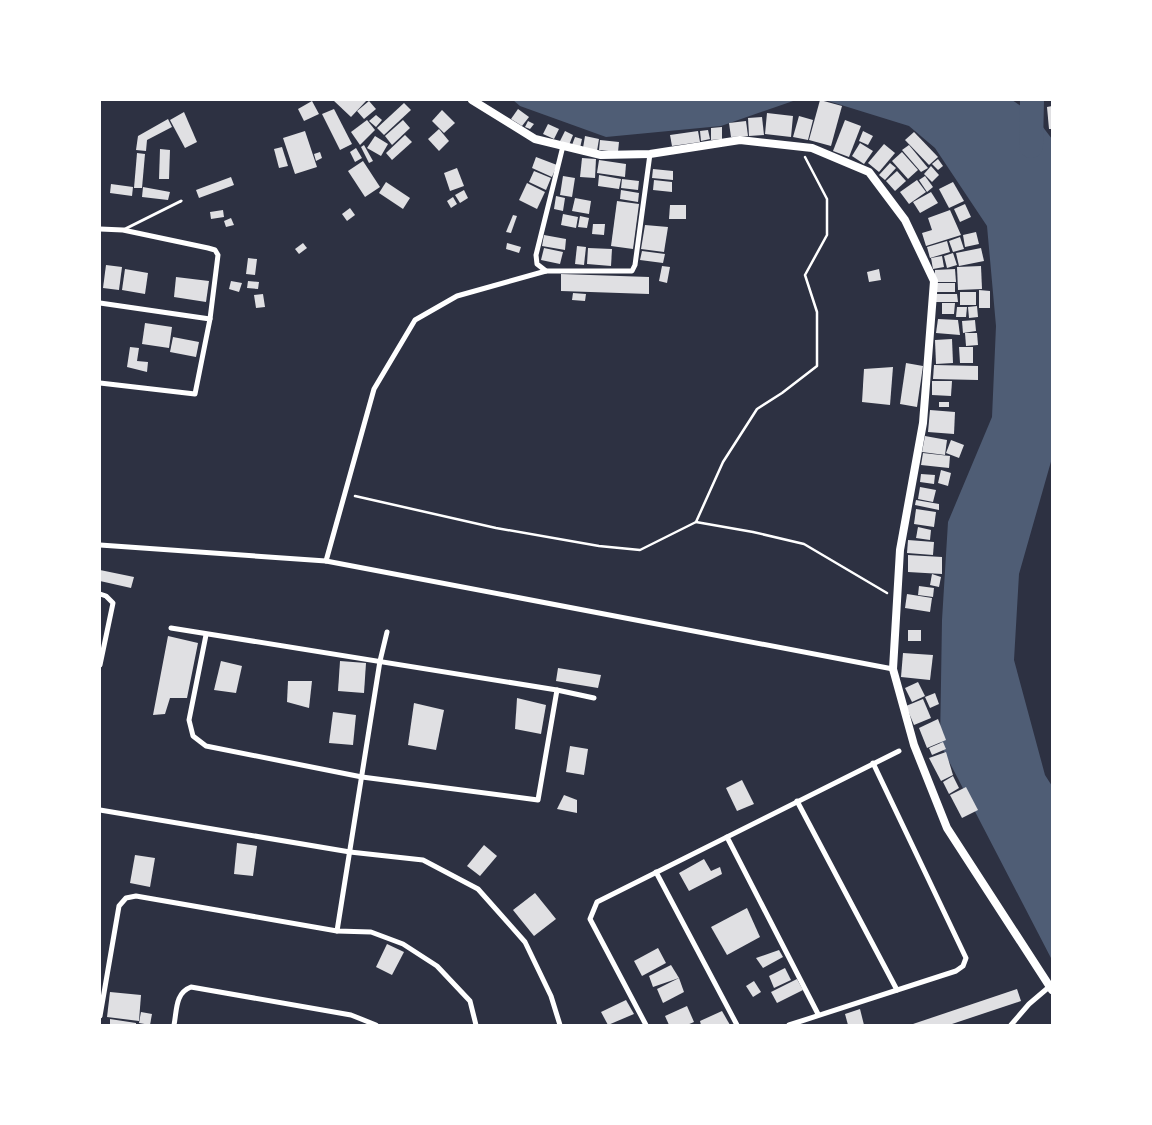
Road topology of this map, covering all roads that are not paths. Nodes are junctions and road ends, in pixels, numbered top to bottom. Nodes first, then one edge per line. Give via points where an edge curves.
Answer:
1 (472, 100) edge
2 (563, 146) junction
3 (650, 154) junction
4 (181, 201) dead end
5 (100, 229) edge
6 (124, 230) junction
7 (546, 271) junction
8 (100, 303) edge
9 (210, 319) junction
10 (100, 383) edge
11 (100, 544) edge
12 (326, 561) junction
13 (100, 594) edge
14 (171, 628) dead end
15 (387, 632) dead end
16 (206, 635) junction
17 (380, 661) junction
18 (100, 665) edge
19 (893, 669) junction
20 (557, 690) junction
21 (594, 698) dead end
22 (899, 750) dead end
23 (873, 763) junction
24 (362, 777) junction
25 (797, 801) junction
26 (100, 810) edge
27 (727, 837) junction
28 (350, 852) junction
29 (656, 872) junction
30 (337, 932) junction
31 (1050, 989) edge
32 (897, 990) junction
33 (818, 1014) junction
34 (100, 1016) edge
35 (174, 1025) edge
36 (376, 1025) edge
37 (476, 1025) edge
38 (560, 1025) edge
39 (646, 1025) edge
40 (737, 1025) edge
41 (789, 1025) edge
42 (1011, 1025) edge

1 - 2 street via 535,140
2 - 3 street via 601,154
2 - 7 street via 536,256 538,264
3 - 7 street via 636,266 632,271
3 - 19 street via 740,140 812,148 869,172 905,220 934,281 922,423 900,550
4 - 6 lane
5 - 6 street
6 - 9 street via 215,250 218,255
7 - 12 street via 457,296 415,320 374,389
8 - 9 street
9 - 10 street via 195,394
11 - 12 street
12 - 19 street
13 - 18 street via 113,603
14 - 16 street
15 - 17 street
16 - 17 street
16 - 24 street via 189,720 193,736 206,746
17 - 20 street
17 - 24 street
19 - 31 street via 914,745 947,828
20 - 21 street
20 - 24 street via 538,800
22 - 23 street
23 - 25 street
23 - 32 street via 966,958 956,971
24 - 28 street
25 - 27 street
25 - 32 street
26 - 28 street
27 - 29 street
27 - 33 street
28 - 30 street
28 - 38 street via 424,860 478,889 525,942 552,996
29 - 39 street via 597,902 590,919
29 - 40 street
30 - 34 street via 136,896 126,898 119,906
30 - 37 street via 371,932 403,944 437,966 470,1001
31 - 42 street via 1029,1004
32 - 33 street
33 - 41 street
35 - 36 street via 178,997 191,987 350,1015

